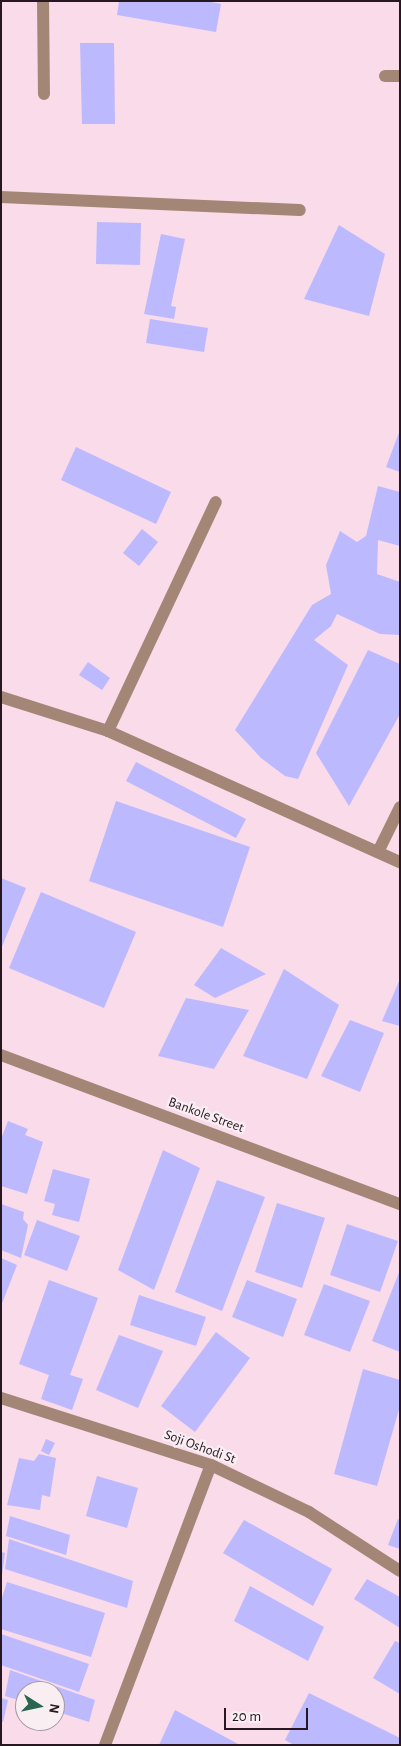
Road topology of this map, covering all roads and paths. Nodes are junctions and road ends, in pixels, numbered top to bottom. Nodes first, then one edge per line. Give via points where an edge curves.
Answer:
1 (43, 1) edge
2 (385, 76) dead end
3 (400, 76) edge
4 (44, 94) dead end
5 (1, 198) edge
6 (300, 210) dead end
7 (216, 502) dead end
8 (1, 697) edge
9 (108, 731) junction
10 (400, 807) edge
11 (378, 852) junction
12 (400, 862) edge
13 (1, 1055) edge
14 (400, 1204) edge
15 (1, 1398) edge
16 (211, 1465) junction
17 (400, 1571) edge
18 (105, 1745) edge

1 - 4 street
2 - 3 street
5 - 6 street
7 - 9 street
8 - 9 street
9 - 11 street
10 - 11 street
11 - 12 street
13 - 14 street, Bankole Street
15 - 16 street, Soji Oshodi St
16 - 17 street, Soji Oshodi St via 309,1512
16 - 18 street

